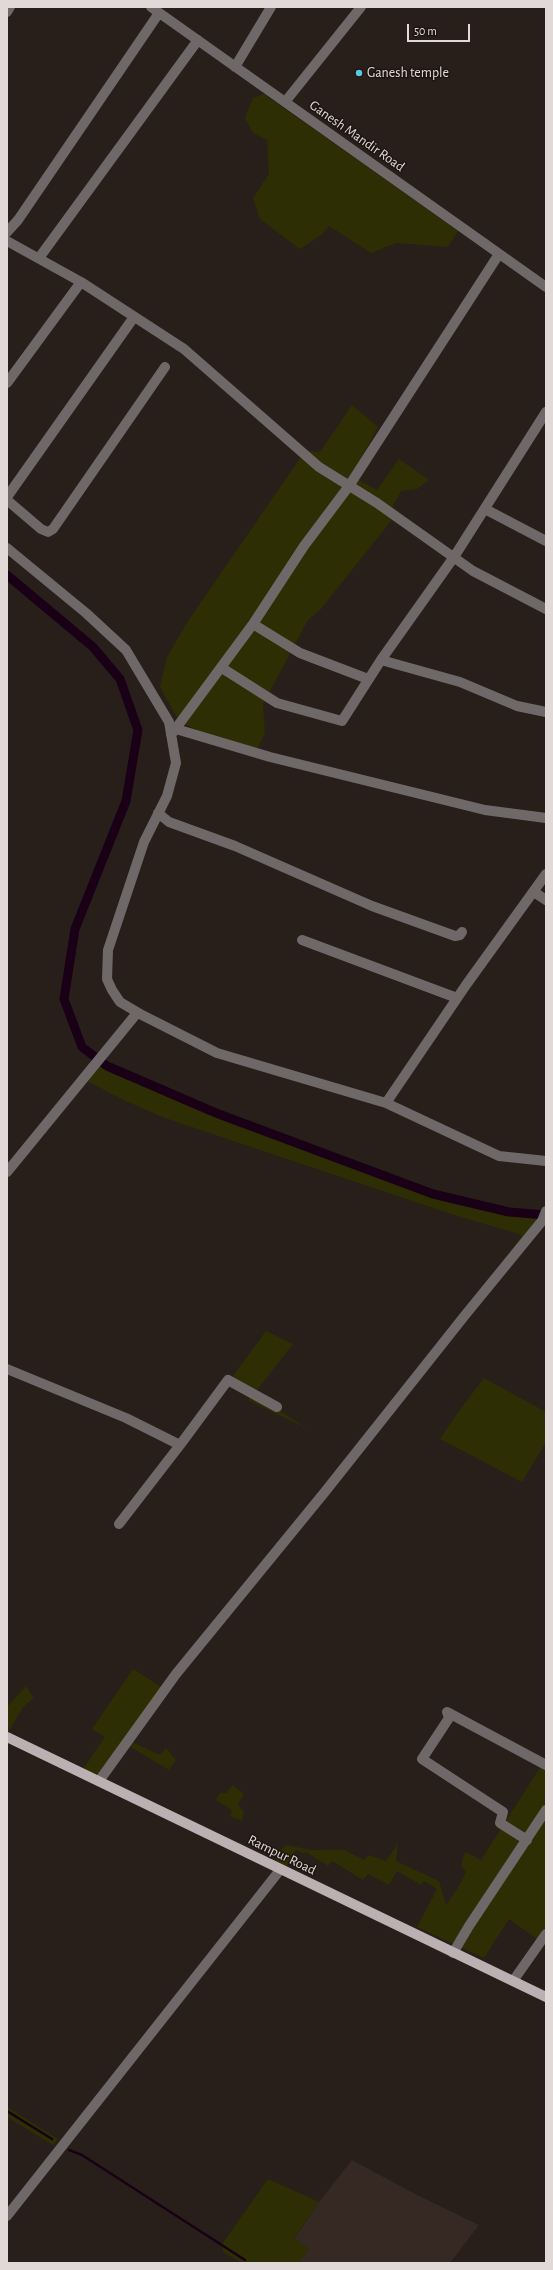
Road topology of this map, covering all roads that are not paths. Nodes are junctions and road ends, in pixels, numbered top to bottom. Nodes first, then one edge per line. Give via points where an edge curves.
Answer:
1 (10, 7) edge
2 (271, 7) edge
3 (361, 7) edge
4 (155, 10) edge
5 (7, 12) edge
6 (198, 40) junction
7 (235, 67) junction
8 (285, 102) junction
9 (7, 232) edge
10 (7, 241) edge
11 (499, 254) junction
12 (39, 258) junction
13 (81, 282) junction
14 (546, 287) edge
15 (134, 317) junction
16 (165, 367) dead end
17 (7, 383) edge
18 (546, 412) edge
19 (349, 486) junction
20 (7, 498) edge
21 (485, 509) junction
22 (546, 541) edge
23 (7, 548) edge
24 (454, 557) junction
25 (546, 608) edge
26 (253, 624) junction
27 (381, 660) junction
28 (222, 668) junction
29 (368, 679) junction
30 (546, 712) edge
31 (173, 732) junction
32 (158, 813) junction
33 (546, 818) edge
34 (546, 874) edge
35 (534, 892) junction
36 (546, 900) edge
37 (462, 932) dead end
38 (302, 940) dead end
39 (457, 998) junction
40 (137, 1012) junction
41 (386, 1103) junction
42 (546, 1161) edge
43 (7, 1172) edge
44 (546, 1211) edge
45 (7, 1369) edge
46 (277, 1407) dead end
47 (180, 1445) junction
48 (119, 1524) dead end
49 (7, 1737) edge
50 (546, 1765) edge
51 (99, 1781) junction
52 (546, 1810) edge
53 (527, 1840) junction
54 (280, 1870) junction
55 (546, 1934) edge
56 (453, 1952) junction
57 (513, 1981) junction
58 (546, 1997) edge
59 (7, 2216) edge

1 - 5 street
2 - 7 street
3 - 8 street
4 - 6 street, Ganesh Mandir Road
4 - 9 street via 18,220
6 - 7 street, Ganesh Mandir Road
6 - 12 street
7 - 8 street, Ganesh Mandir Road
8 - 11 street, Ganesh Mandir Road
10 - 12 street
11 - 14 street, Ganesh Mandir Road
11 - 19 street
12 - 13 street
13 - 15 street
13 - 17 street
15 - 19 street via 184,349 319,467
15 - 20 street
16 - 20 street via 53,529 48,532 41,529
18 - 21 street
19 - 24 street
19 - 26 street via 304,546
21 - 22 street
21 - 24 street
23 - 31 street via 86,613 126,650
24 - 25 street via 473,571
24 - 27 street
26 - 28 street
26 - 29 street via 300,653
27 - 29 street
27 - 30 street via 460,682 517,706
28 - 29 street via 277,704 342,721
28 - 31 street
31 - 32 street via 176,763 167,796
31 - 33 street via 484,810
32 - 37 street via 169,822 235,846 372,906 455,936
32 - 40 street via 144,842 108,950 107,979 112,990 120,1002
34 - 35 street
35 - 36 street
35 - 39 street
38 - 39 street
39 - 41 street
40 - 41 street via 217,1053
40 - 43 street
41 - 42 street via 499,1156
44 - 51 street via 542,1221 176,1674
45 - 47 street via 126,1418
46 - 47 street via 228,1380
47 - 48 street
49 - 51 main road, Rampur Road
50 - 53 street via 447,1712 449,1718 422,1759 503,1812 500,1823
51 - 54 main road, Rampur Road
52 - 53 street
53 - 56 street via 477,1912
54 - 56 main road, Rampur Road
54 - 59 street
55 - 57 street
56 - 57 main road, Rampur Road
57 - 58 main road, Rampur Road

